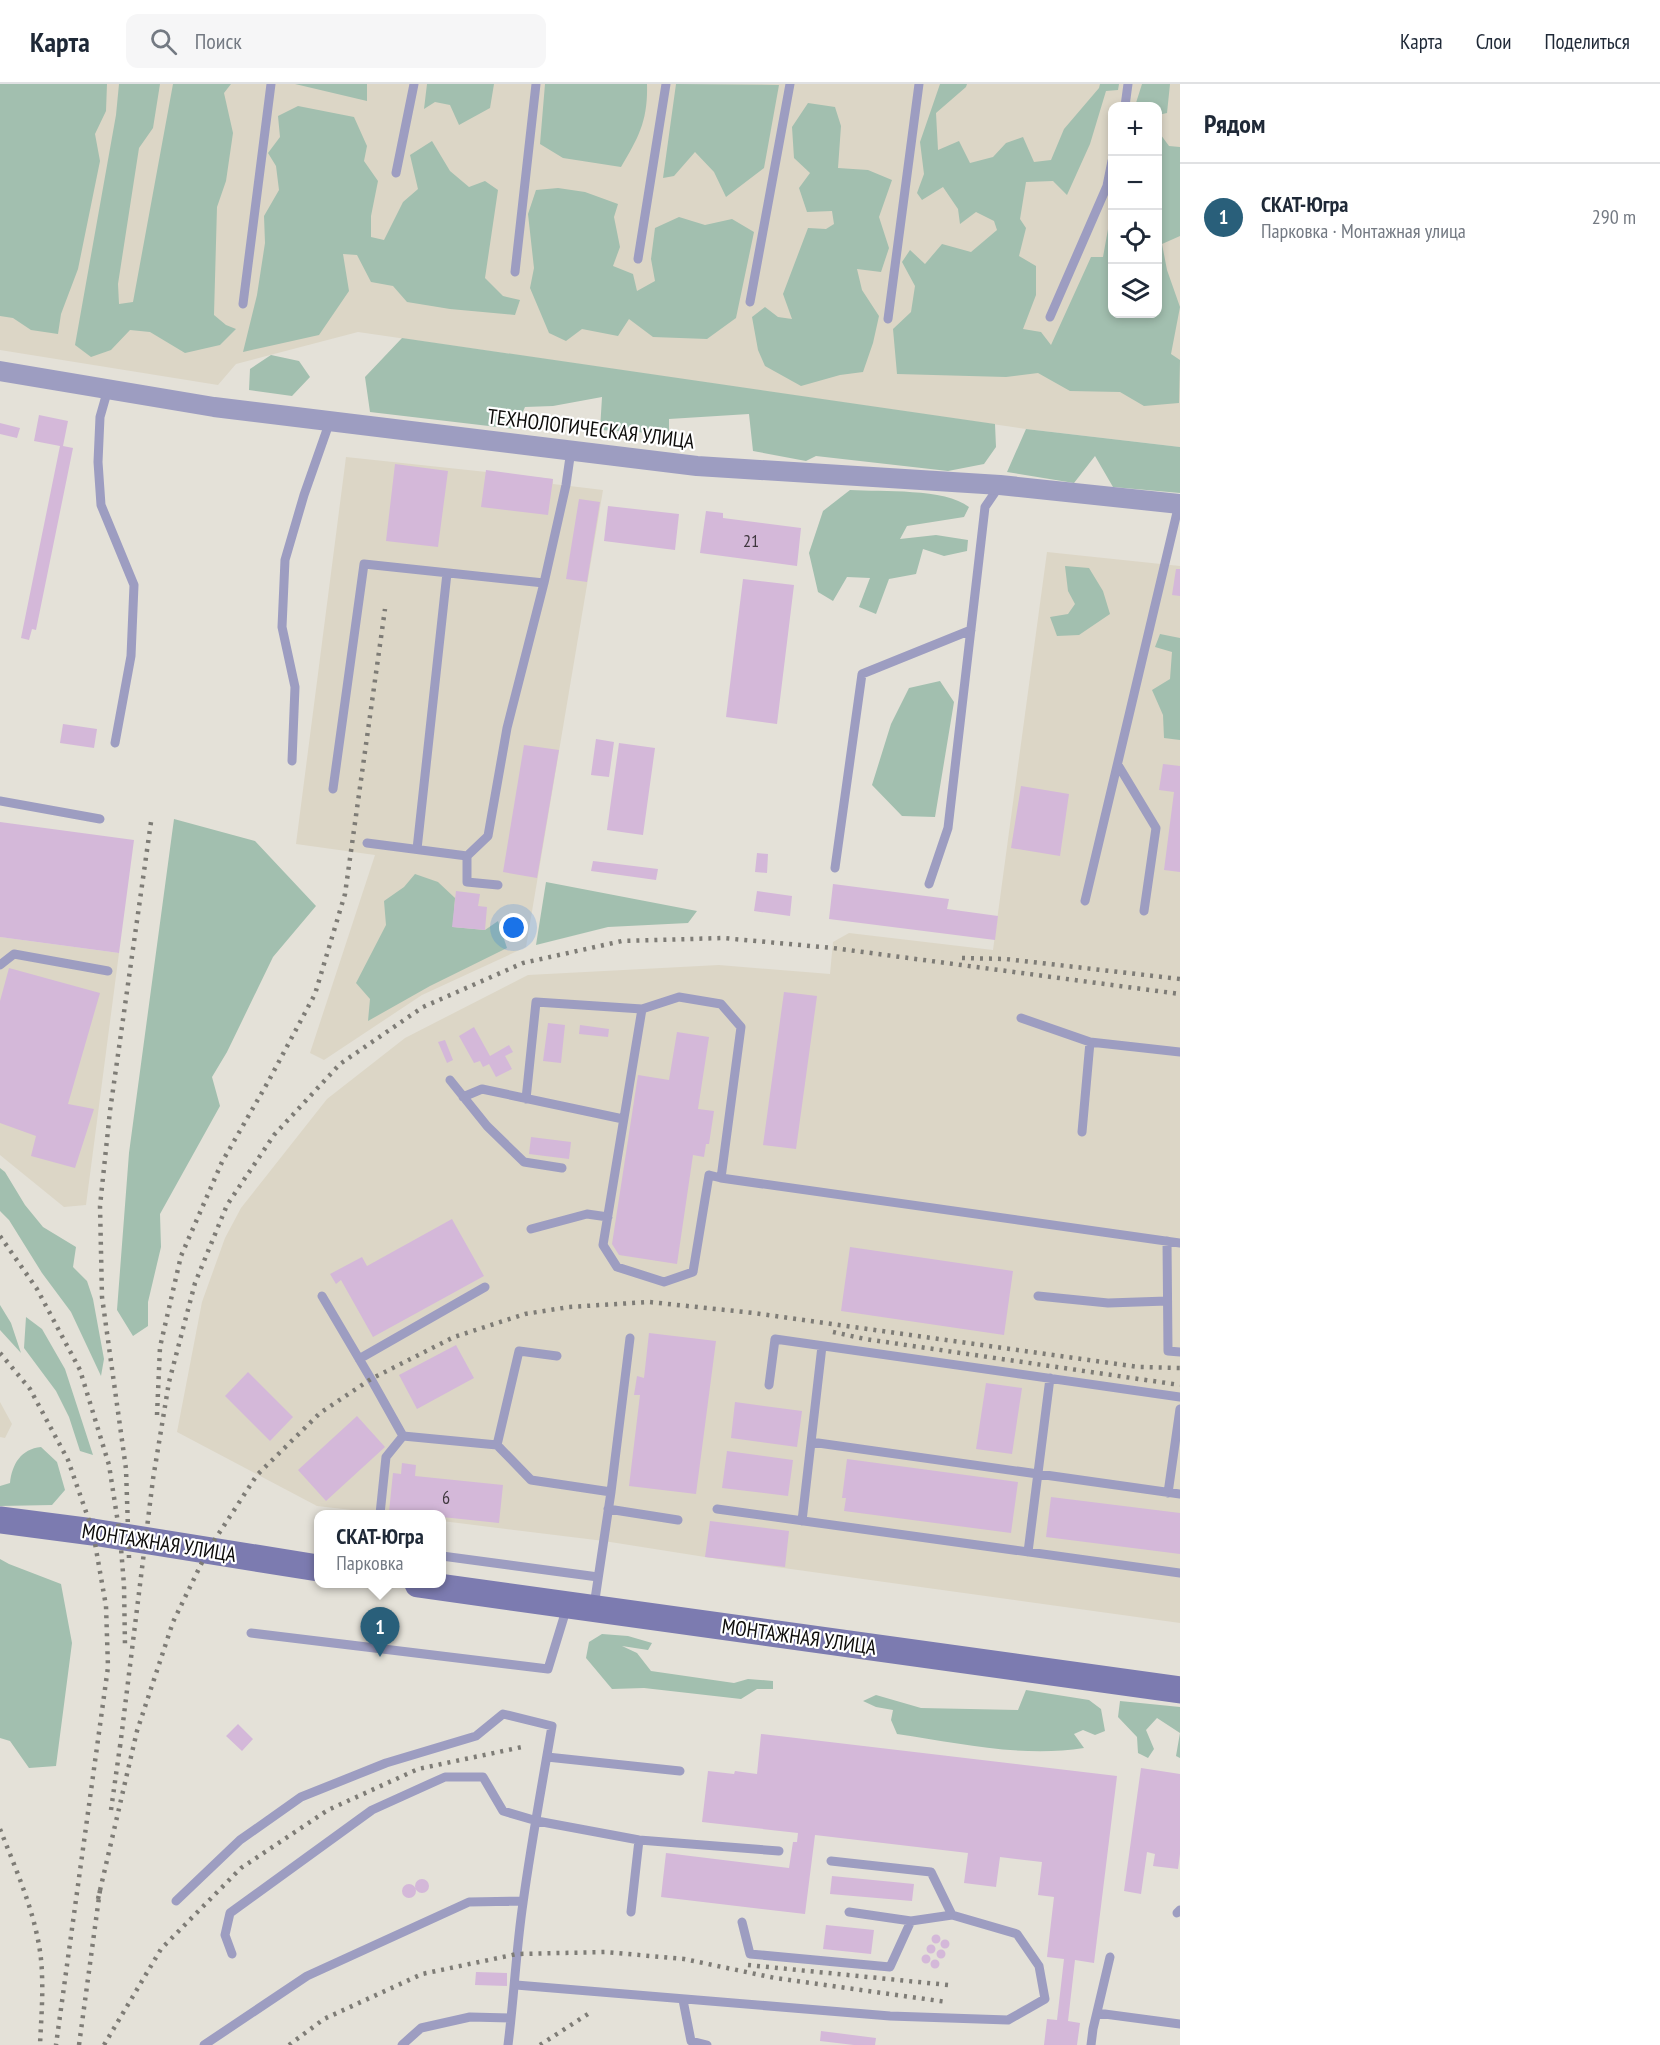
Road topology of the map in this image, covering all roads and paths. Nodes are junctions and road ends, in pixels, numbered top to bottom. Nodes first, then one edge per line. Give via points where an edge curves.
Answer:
1 (271, 84) edge
2 (414, 84) edge
3 (536, 84) edge
4 (666, 84) edge
5 (790, 84) edge
6 (919, 84) edge
7 (1128, 84) edge
8 (1126, 102) edge
9 (396, 173) dead end
10 (1108, 182) edge
11 (638, 259) dead end
12 (515, 272) dead end
13 (750, 302) dead end
14 (243, 304) dead end
15 (1050, 318) dead end
16 (888, 319) dead end
17 (0, 371) edge
18 (108, 389) junction
19 (330, 421) junction
20 (571, 450) junction
21 (1000, 484) junction
22 (1180, 504) edge
23 (447, 573) junction
24 (544, 583) junction
25 (971, 630) junction
26 (115, 743) dead end
27 (292, 760) dead end
28 (1118, 765) junction
29 (333, 789) dead end
30 (0, 801) edge
31 (100, 819) dead end
32 (367, 843) dead end
33 (417, 849) junction
34 (467, 856) junction
35 (835, 868) dead end
36 (929, 884) dead end
37 (498, 885) dead end
38 (1085, 901) dead end
39 (1144, 911) dead end
40 (0, 964) edge
41 (108, 971) dead end
42 (642, 1009) junction
43 (1021, 1018) dead end
44 (1090, 1042) junction
45 (1180, 1052) edge
46 (450, 1080) dead end
47 (463, 1097) junction
48 (526, 1099) junction
49 (623, 1119) junction
50 (1082, 1132) dead end
51 (562, 1168) dead end
52 (722, 1178) junction
53 (608, 1217) junction
54 (531, 1229) dead end
55 (1167, 1241) junction
56 (1180, 1243) edge
57 (485, 1287) dead end
58 (322, 1296) dead end
59 (1038, 1296) dead end
60 (1167, 1301) junction
61 (630, 1338) dead end
62 (822, 1346) junction
63 (1180, 1352) edge
64 (557, 1356) dead end
65 (359, 1359) junction
66 (1050, 1378) junction
67 (769, 1385) dead end
68 (1180, 1397) edge
69 (1180, 1409) edge
70 (403, 1436) junction
71 (811, 1442) junction
72 (497, 1445) junction
73 (1038, 1473) junction
74 (611, 1492) junction
75 (1168, 1493) junction
76 (1180, 1494) edge
77 (608, 1509) junction
78 (717, 1509) dead end
79 (381, 1510) edge
80 (0, 1520) edge
81 (678, 1520) dead end
82 (802, 1521) junction
83 (1028, 1552) junction
84 (446, 1557) edge
85 (314, 1567) edge
86 (1180, 1573) edge
87 (598, 1577) junction
88 (446, 1588) edge
89 (567, 1605) junction
90 (594, 1608) junction
91 (251, 1633) dead end
92 (1180, 1690) edge
93 (547, 1757) junction
94 (680, 1770) dead end
95 (537, 1821) junction
96 (639, 1840) junction
97 (779, 1851) dead end
98 (831, 1861) dead end
99 (523, 1901) junction
100 (176, 1902) dead end
101 (631, 1912) dead end
102 (849, 1912) dead end
103 (952, 1915) junction
104 (911, 1921) junction
105 (742, 1922) dead end
106 (232, 1954) dead end
107 (1110, 1957) dead end
108 (516, 1985) junction
109 (683, 2000) junction
110 (1097, 2013) junction
111 (511, 2018) junction
112 (1180, 2024) edge
113 (204, 2045) edge
114 (402, 2045) edge
115 (508, 2045) edge
116 (706, 2045) edge
117 (1091, 2045) edge

1 - 14 lane
2 - 9 lane
3 - 12 lane
4 - 11 lane
5 - 13 lane
6 - 16 lane
7 - 8 lane
10 - 15 lane
17 - 18 street, ТЕХНОЛОГИЧЕСКАЯ УЛИЦА
18 - 19 street, ТЕХНОЛОГИЧЕСКАЯ УЛИЦА
18 - 26 lane via 100,417 101,505 134,585 131,656
19 - 20 street, ТЕХНОЛОГИЧЕСКАЯ УЛИЦА
19 - 27 lane via 285,560 282,627 295,687
20 - 21 street, ТЕХНОЛОГИЧЕСКАЯ УЛИЦА via 697,466
20 - 24 lane
21 - 22 street, ТЕХНОЛОГИЧЕСКАЯ УЛИЦА
21 - 25 lane via 986,507
22 - 28 lane
23 - 24 lane
23 - 29 lane via 364,564
23 - 33 lane
24 - 34 lane via 507,728 488,836
25 - 35 lane via 862,674
25 - 36 lane via 948,828
28 - 38 lane
28 - 39 lane via 1156,828
30 - 31 lane
32 - 33 lane
33 - 34 lane
34 - 37 lane via 467,882
40 - 41 lane via 14,954
42 - 48 lane via 536,1002
42 - 49 lane
42 - 52 lane via 679,997 721,1004 741,1027
43 - 44 lane
44 - 45 lane
44 - 50 lane
46 - 47 lane
47 - 48 lane via 482,1089
47 - 51 lane via 524,1162
48 - 49 lane
49 - 53 lane
52 - 53 lane via 708,1175 693,1272 664,1282 617,1267 603,1245
52 - 55 lane
53 - 54 lane via 587,1214
55 - 56 lane
55 - 60 lane
57 - 65 lane
58 - 65 lane
59 - 60 lane via 1108,1303
60 - 63 lane via 1168,1351
61 - 74 lane
62 - 66 lane
62 - 67 lane via 775,1339
62 - 71 lane
64 - 72 lane via 519,1351
65 - 70 lane
66 - 68 lane
66 - 73 lane
69 - 75 lane
70 - 72 lane
70 - 79 lane via 386,1456
71 - 73 lane
71 - 82 lane
72 - 74 lane via 531,1480
73 - 75 lane
73 - 83 lane
74 - 77 lane
75 - 76 lane
77 - 81 lane
77 - 87 lane
78 - 82 lane
80 - 85 street, МОНТАЖНАЯ УЛИЦА
82 - 83 lane
83 - 86 lane
84 - 87 lane
87 - 90 lane
88 - 89 street, МОНТАЖНАЯ УЛИЦА
89 - 90 street, МОНТАЖНАЯ УЛИЦА
89 - 91 lane via 548,1669
90 - 92 street, МОНТАЖНАЯ УЛИЦА
93 - 94 lane
93 - 95 lane
93 - 100 lane via 552,1726 503,1714 476,1736 386,1763 301,1797 240,1840
95 - 96 lane
95 - 99 lane
95 - 106 lane via 503,1811 483,1777 445,1777 372,1810 230,1913 225,1935
96 - 97 lane
96 - 101 lane
98 - 103 lane via 931,1872
99 - 108 lane
99 - 113 lane via 469,1902 307,1976
102 - 104 lane
103 - 104 lane
103 - 109 lane via 1017,1934 1039,1966 1045,1999 1008,2020 890,2016
104 - 105 lane via 890,1967 750,1954
107 - 110 lane
108 - 109 lane
108 - 111 lane
109 - 116 lane via 691,2041
110 - 112 lane
110 - 117 lane
111 - 114 lane via 470,2017 421,2028
111 - 115 lane

